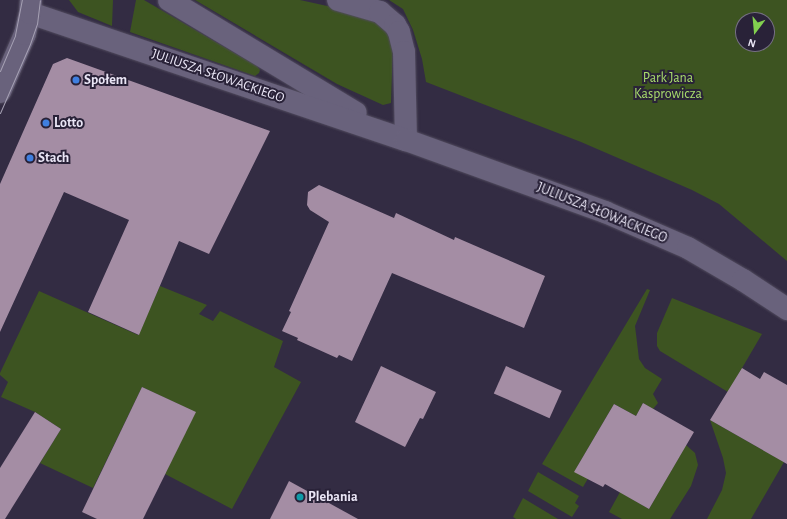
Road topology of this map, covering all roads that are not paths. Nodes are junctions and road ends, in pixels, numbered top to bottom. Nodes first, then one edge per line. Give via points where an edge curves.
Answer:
1 (169, 0) edge
2 (338, 0) edge
3 (30, 6) edge
4 (0, 92) edge
5 (406, 140) junction
6 (787, 309) edge

1 - 5 street, JULIUSZA SŁOWACKIEGO via 339,103
2 - 5 street via 380,12 399,32 404,52
3 - 4 street via 25,34
3 - 5 street, JULIUSZA SŁOWACKIEGO
5 - 6 street, JULIUSZA SŁOWACKIEGO via 568,197 668,239 743,280

